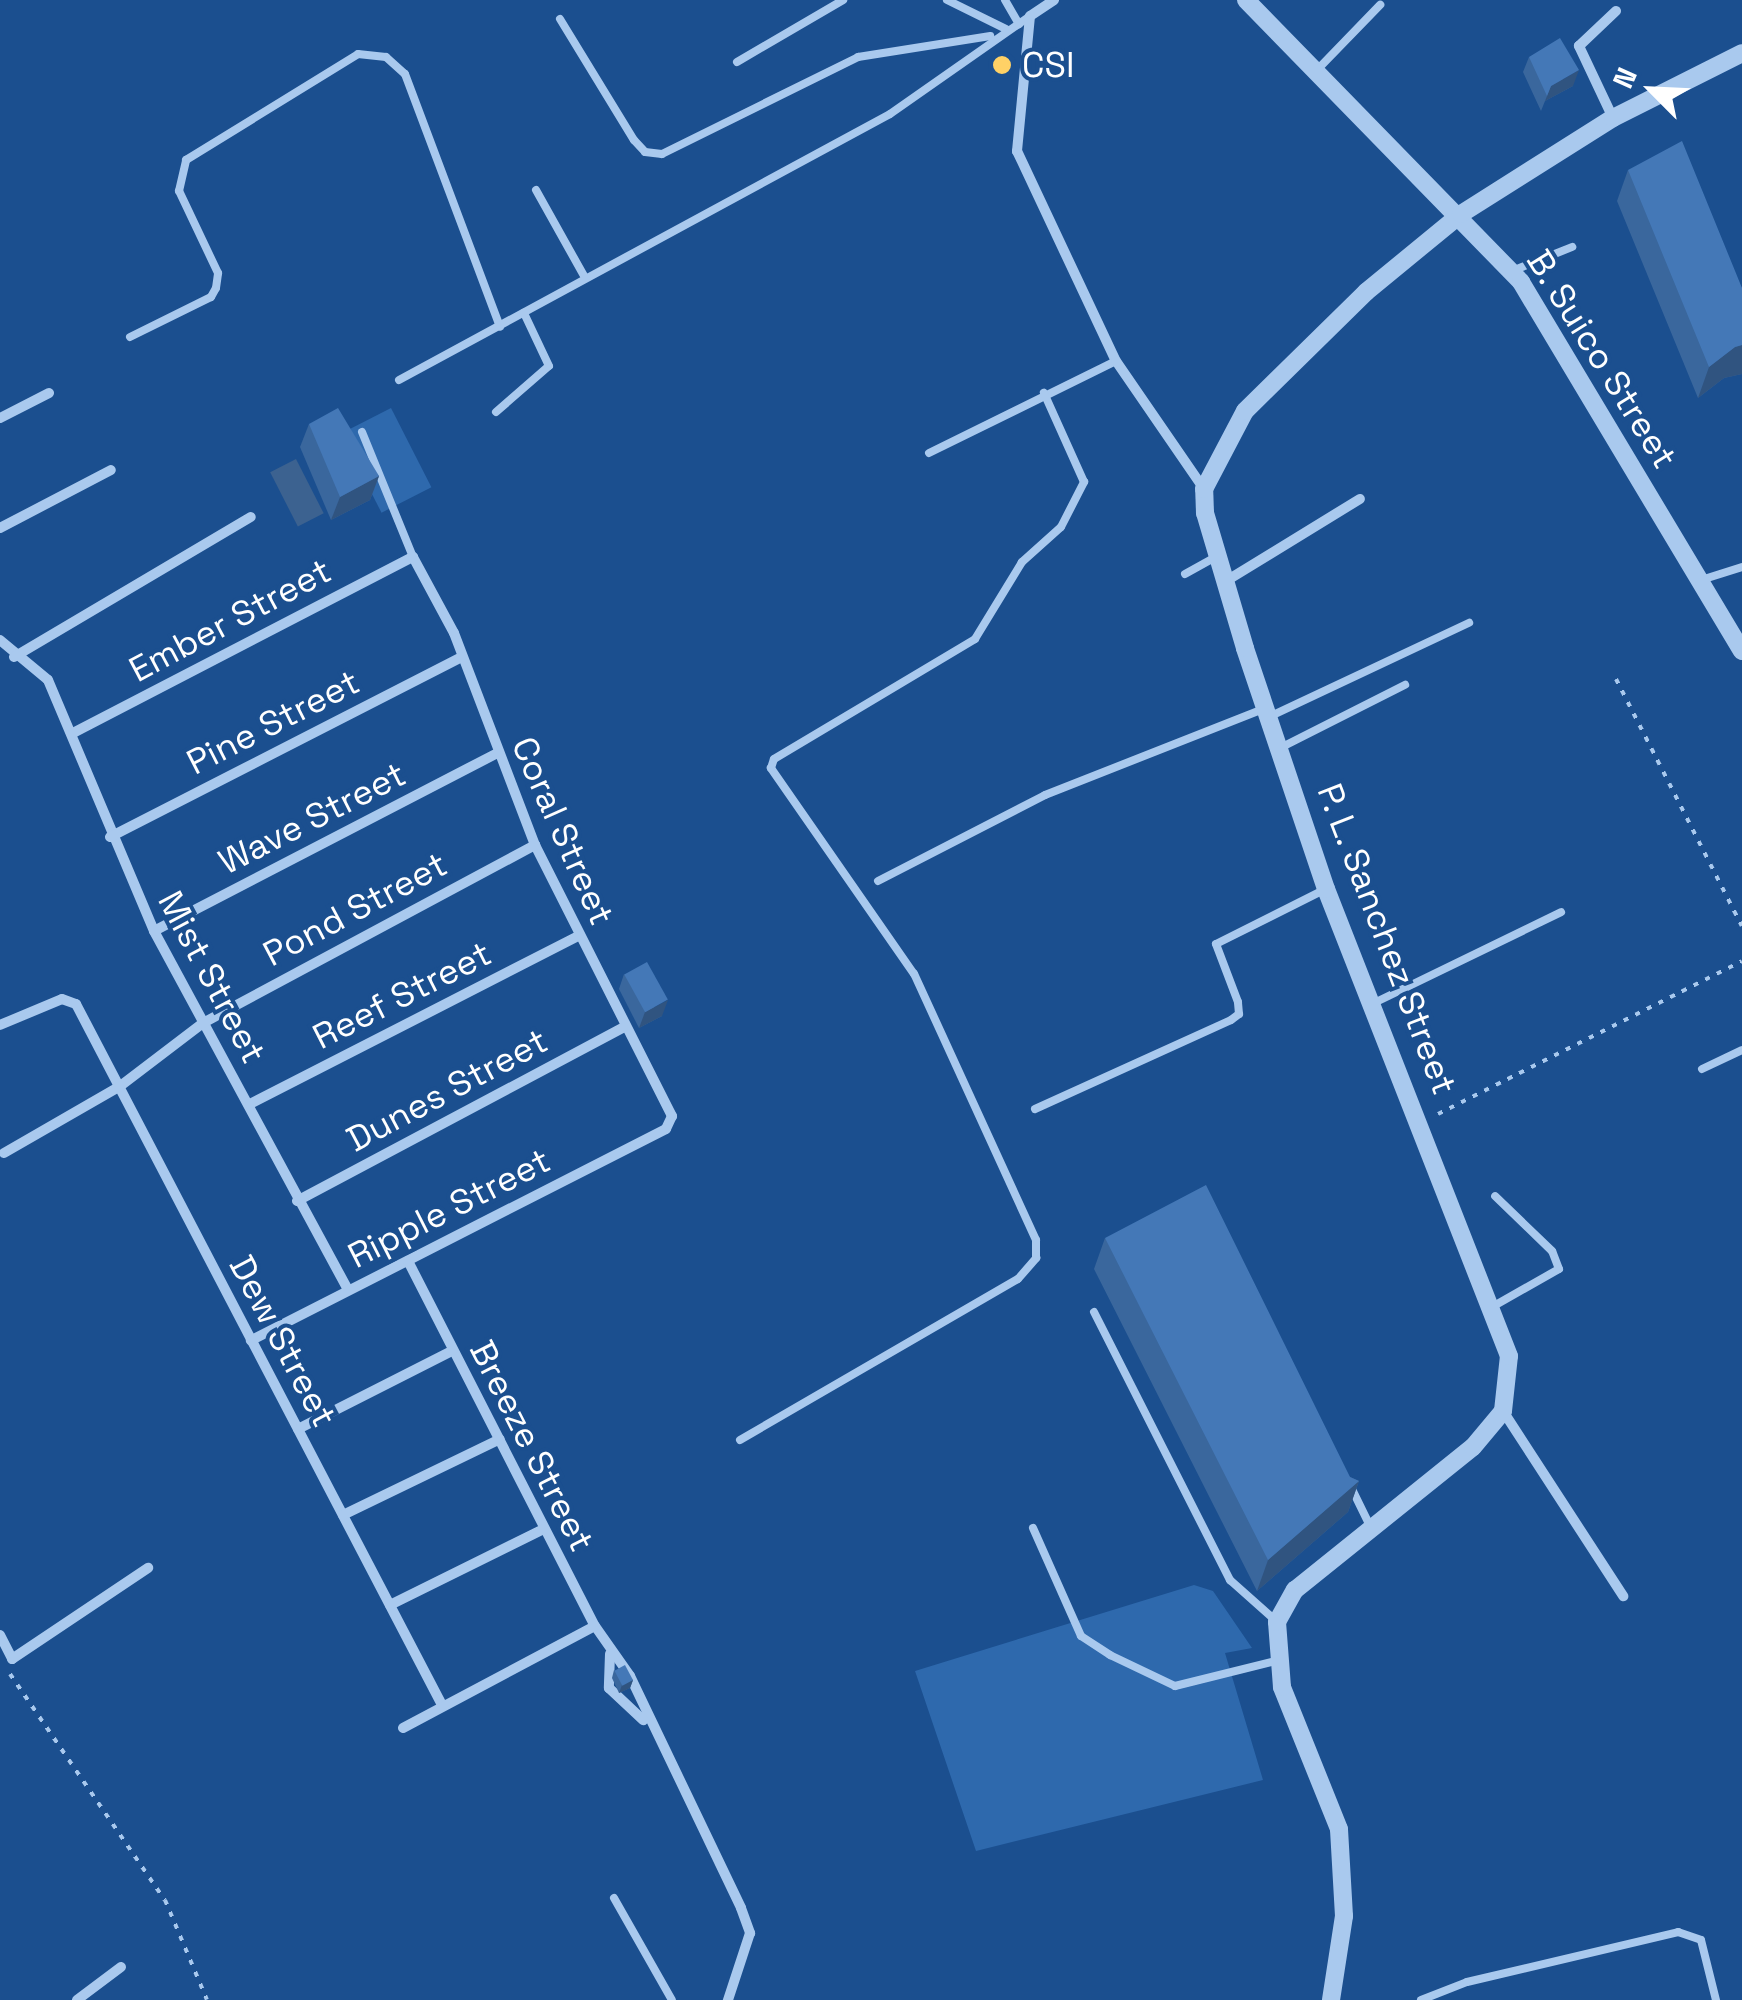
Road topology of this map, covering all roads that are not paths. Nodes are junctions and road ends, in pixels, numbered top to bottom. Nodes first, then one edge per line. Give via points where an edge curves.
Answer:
1 (843, 0) edge
2 (947, 0) edge
3 (1005, 0) edge
4 (1054, 0) edge
5 (1246, 0) edge
6 (1380, 5) dead end
7 (1616, 11) dead end
8 (1030, 16) junction
9 (560, 19) dead end
10 (1019, 24) junction
11 (1006, 29) junction
12 (994, 36) junction
13 (1742, 52) edge
14 (737, 62) dead end
15 (1315, 72) junction
16 (1614, 118) junction
17 (536, 190) dead end
18 (1460, 214) junction
19 (1572, 247) dead end
20 (1512, 271) junction
21 (584, 276) junction
22 (524, 313) junction
23 (500, 326) junction
24 (130, 338) dead end
25 (1116, 361) junction
26 (399, 380) dead end
27 (49, 393) dead end
28 (1044, 393) junction
29 (496, 412) dead end
30 (0, 418) edge
31 (362, 432) dead end
32 (928, 453) dead end
33 (111, 470) dead end
34 (1204, 489) junction
35 (1360, 500) dead end
36 (251, 517) dead end
37 (0, 528) edge
38 (413, 556) junction
39 (1218, 556) junction
40 (1742, 567) edge
41 (1184, 574) dead end
42 (1226, 581) junction
43 (1696, 581) junction
44 (1469, 624) dead end
45 (0, 640) edge
46 (1742, 650) edge
47 (14, 657) junction
48 (461, 657) junction
49 (1406, 685) dead end
50 (1269, 712) junction
51 (73, 734) junction
52 (1282, 748) junction
53 (496, 754) junction
54 (110, 837) junction
55 (535, 845) junction
56 (878, 880) dead end
57 (1326, 889) junction
58 (1561, 912) dead end
59 (154, 930) junction
60 (579, 936) junction
61 (1374, 1003) junction
62 (202, 1024) junction
63 (0, 1025) edge
64 (623, 1028) junction
65 (1742, 1050) edge
66 (1702, 1069) dead end
67 (119, 1087) junction
68 (250, 1104) junction
69 (1036, 1108) dead end
70 (672, 1124) joint
71 (4, 1153) dead end
72 (1495, 1196) dead end
73 (296, 1201) junction
74 (408, 1261) junction
75 (348, 1290) junction
76 (1492, 1307) junction
77 (1094, 1312) dead end
78 (251, 1340) junction
79 (452, 1351) junction
80 (1502, 1411) junction
81 (298, 1429) junction
82 (500, 1439) junction
83 (740, 1440) dead end
84 (1341, 1468) edge
85 (343, 1515) junction
86 (1370, 1526) junction
87 (544, 1528) junction
88 (1032, 1528) dead end
89 (148, 1568) dead end
90 (1623, 1596) dead end
91 (390, 1605) junction
92 (1276, 1622) junction
93 (594, 1626) junction
94 (0, 1635) edge
95 (610, 1654) junction
96 (1275, 1661) junction
97 (441, 1704) junction
98 (648, 1724) junction
99 (403, 1728) dead end
100 (614, 1898) dead end
101 (121, 1967) dead end
102 (77, 2000) edge
103 (672, 2000) edge
104 (728, 2000) edge
105 (1331, 2000) edge
106 (1421, 2000) edge
107 (1716, 2000) edge

1 - 14 lane
2 - 11 lane
3 - 10 lane
4 - 8 street
5 - 15 street, B. Suico Street
6 - 15 lane
7 - 16 street via 1579,46
8 - 10 lane
8 - 25 street via 1017,151
9 - 12 lane via 634,140 645,152 662,154 858,57
10 - 11 lane
11 - 12 lane
12 - 21 lane via 890,114
13 - 16 street
15 - 18 street, B. Suico Street
16 - 18 street
17 - 21 lane
18 - 20 street, B. Suico Street
18 - 34 street via 1366,292 1245,412
19 - 20 lane
20 - 43 street, B. Suico Street
21 - 22 lane
22 - 23 lane
22 - 29 lane via 549,366
23 - 24 lane via 405,74 386,58 358,54 186,160 179,191 218,273 216,288
23 - 26 lane
25 - 28 lane
25 - 34 street
27 - 30 street
28 - 32 lane
28 - 83 lane via 1084,482 1062,527 1022,562 974,639 774,759 770,768 914,974 1036,1240 1036,1258 1018,1279
31 - 38 lane
33 - 37 street
34 - 39 street, P. L. Sanchez Street
35 - 42 street
36 - 47 street
38 - 48 street, Coral Street
38 - 51 street, Ember Street
39 - 41 lane
39 - 42 street, P. L. Sanchez Street
40 - 43 lane
42 - 50 street, P. L. Sanchez Street
43 - 46 street, B. Suico Street
44 - 50 lane
45 - 47 street
47 - 51 street, Mist Street via 48,680
48 - 53 street, Coral Street
48 - 54 street, Pine Street
49 - 52 lane
50 - 52 street, P. L. Sanchez Street
50 - 56 lane via 1045,795
51 - 54 street, Mist Street
52 - 57 street, P. L. Sanchez Street
53 - 55 street, Coral Street
53 - 59 street, Wave Street
54 - 59 street, Mist Street
55 - 60 street, Coral Street
55 - 62 street, Pond Street
57 - 61 street, P. L. Sanchez Street
57 - 69 lane via 1216,944 1239,1014
58 - 61 lane
59 - 62 street, Mist Street
60 - 64 street, Coral Street
60 - 68 street, Reef Street
61 - 76 street, P. L. Sanchez Street
62 - 67 street, Pond Street
62 - 68 street, Mist Street
63 - 67 street, Dew Street via 62,1000 76,1004
64 - 70 street, Coral Street
64 - 73 street, Dunes Street
65 - 66 lane
67 - 71 street, Pond Street
67 - 78 street, Dew Street
68 - 73 street, Mist Street
70 - 74 street, Ripple Street
72 - 76 lane via 1552,1251 1559,1269
73 - 75 street, Mist Street
74 - 75 street, Ripple Street
74 - 79 street, Breeze Street
75 - 78 street, Ripple Street
76 - 80 street, P. L. Sanchez Street via 1510,1356
77 - 92 lane via 1230,1580
78 - 81 street, Dew Street
79 - 81 street
79 - 82 street, Breeze Street
80 - 86 street via 1473,1447
80 - 90 street
81 - 85 street, Dew Street
82 - 85 street
82 - 87 street, Breeze Street
84 - 86 lane
85 - 91 street, Dew Street
86 - 92 street via 1295,1590
87 - 91 street
87 - 93 street, Breeze Street
88 - 96 lane via 1081,1636 1110,1655 1176,1686
89 - 94 street via 12,1658
91 - 97 street, Dew Street
92 - 96 street
93 - 95 street, Breeze Street
93 - 97 street
95 - 98 street, Breeze Street via 630,1676
95 - 98 street, Breeze Street via 610,1688
96 - 105 street via 1340,1829 1346,1886 1332,1941
97 - 99 street
98 - 104 street, Breeze Street via 750,1933
100 - 103 lane
101 - 102 street
106 - 107 lane via 1467,1982 1678,1932 1702,1940

